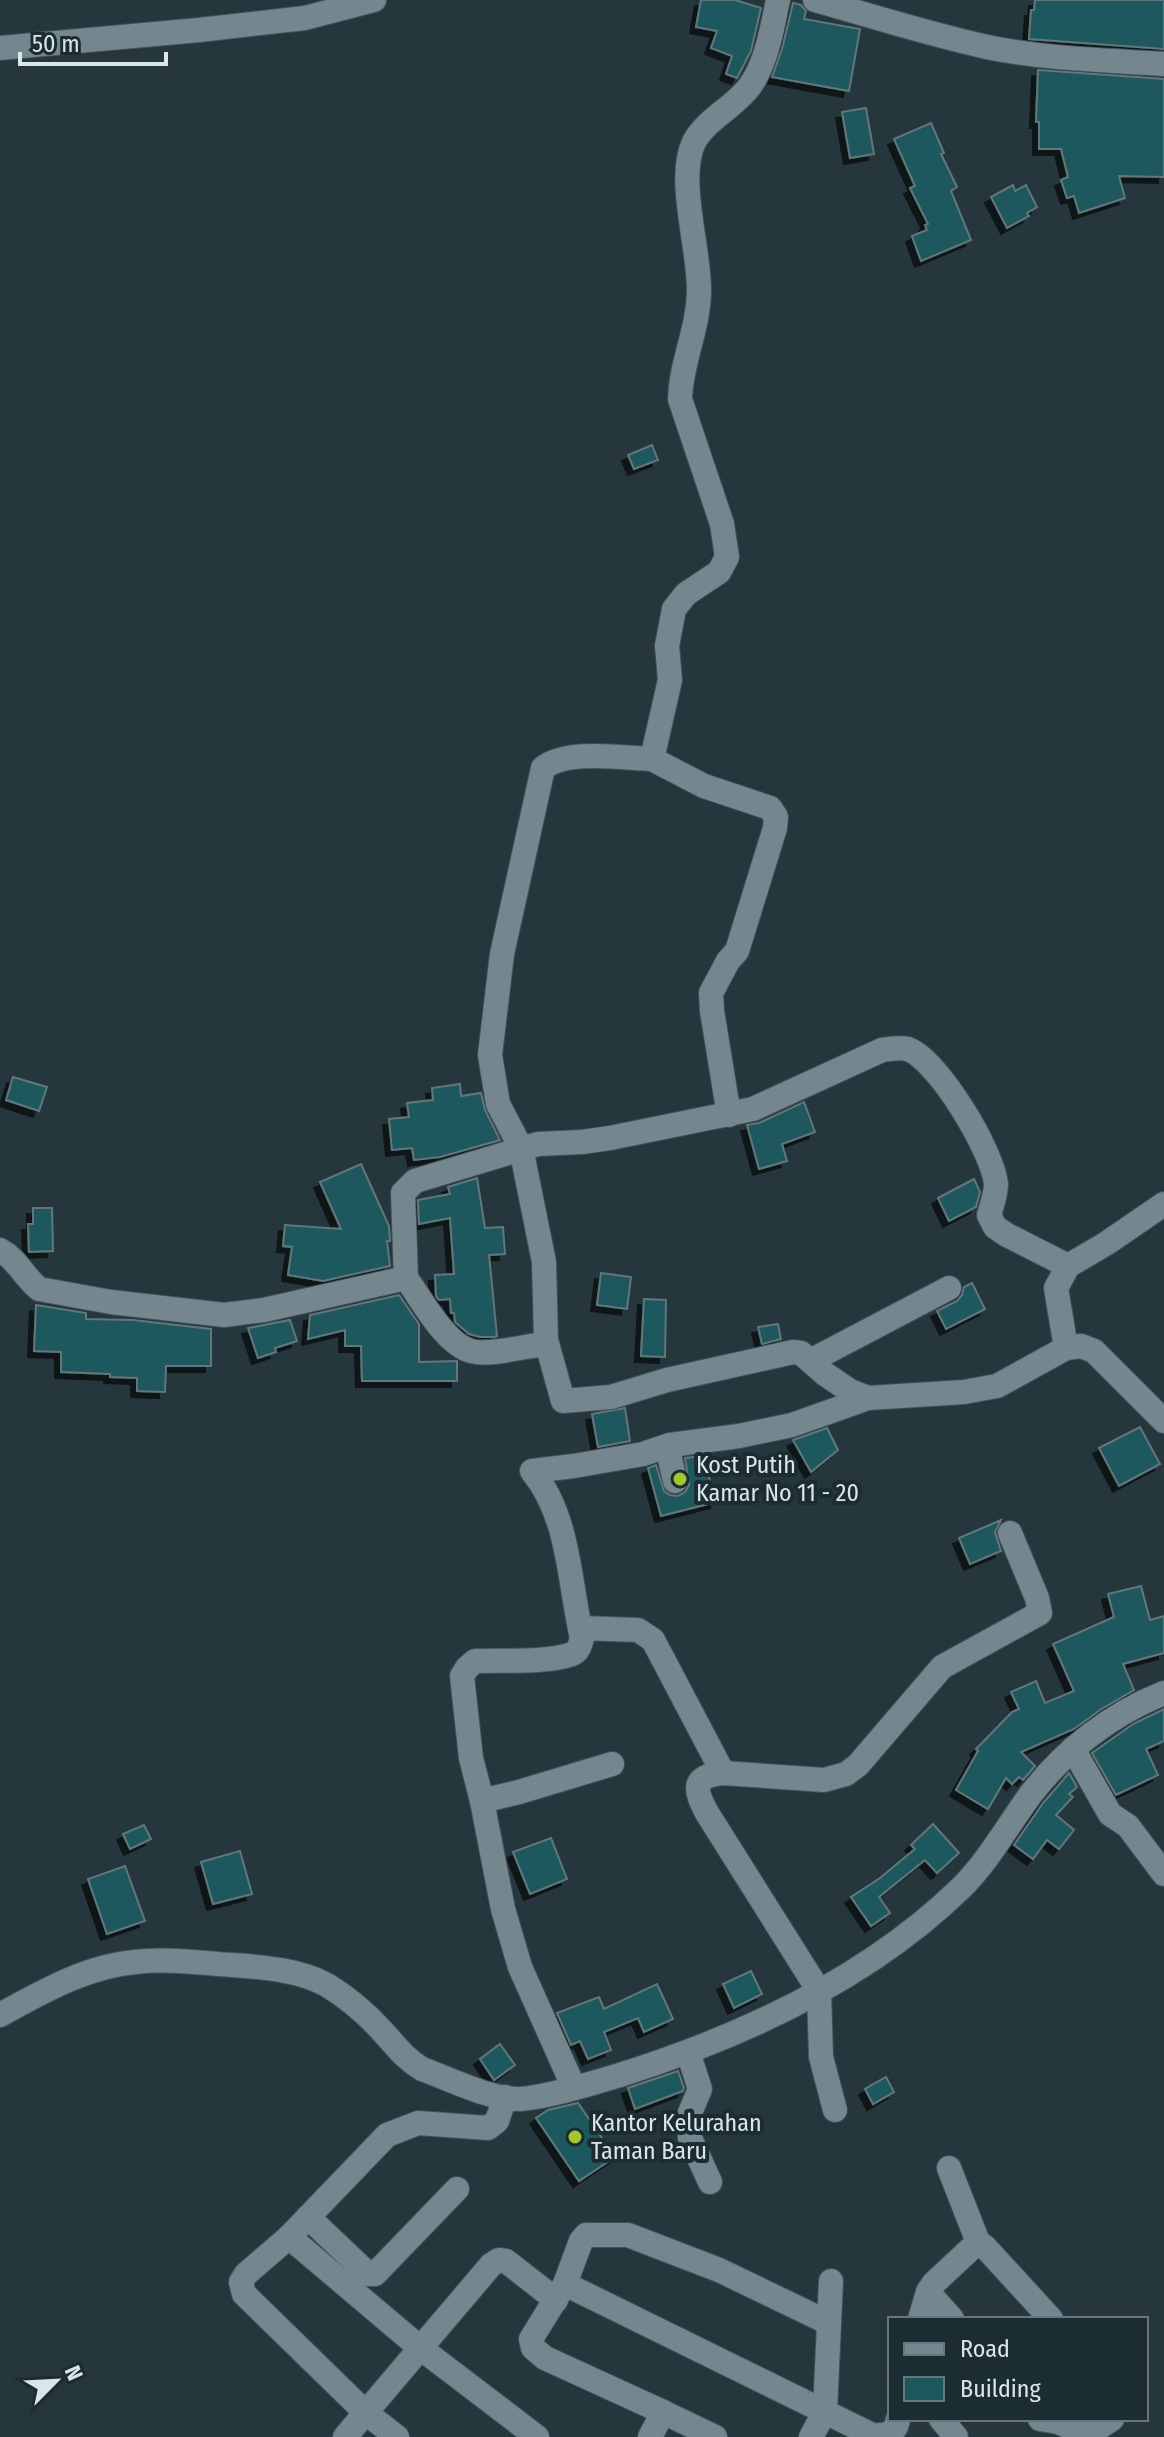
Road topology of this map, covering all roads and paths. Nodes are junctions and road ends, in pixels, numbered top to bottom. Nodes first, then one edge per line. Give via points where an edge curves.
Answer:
1 (374, 0) edge
2 (778, 0) edge
3 (815, 0) edge
4 (874, 9) edge
5 (0, 48) edge
6 (1164, 64) edge
7 (652, 759) junction
8 (729, 1115) junction
9 (521, 1148) junction
10 (1164, 1204) edge
11 (0, 1250) edge
12 (1068, 1266) junction
13 (406, 1278) junction
14 (949, 1288) dead end
15 (546, 1340) junction
16 (1066, 1348) junction
17 (812, 1360) junction
18 (868, 1398) junction
19 (1164, 1421) edge
20 (670, 1445) junction
21 (675, 1481) dead end
22 (1010, 1533) dead end
23 (580, 1628) junction
24 (1164, 1693) edge
25 (1073, 1749) junction
26 (612, 1764) dead end
27 (723, 1773) junction
28 (482, 1801) junction
29 (1164, 1874) edge
30 (819, 1991) junction
31 (0, 2015) edge
32 (688, 2052) junction
33 (574, 2088) junction
34 (505, 2097) junction
35 (835, 2110) dead end
36 (949, 2168) dead end
37 (710, 2182) dead end
38 (457, 2189) dead end
39 (308, 2217) junction
40 (289, 2237) junction
41 (978, 2242) junction
42 (831, 2281) dead end
43 (560, 2292) junction
44 (928, 2292) junction
45 (921, 2317) edge
46 (950, 2317) edge
47 (1049, 2317) edge
48 (829, 2323) junction
49 (419, 2347) junction
50 (825, 2411) junction
51 (663, 2412) junction
52 (366, 2413) junction
53 (943, 2421) edge
54 (1052, 2421) edge
55 (1109, 2421) edge
56 (896, 2430) edge
57 (345, 2437) edge
58 (397, 2437) edge
59 (537, 2437) edge
60 (650, 2437) edge
61 (715, 2437) edge
62 (811, 2437) edge
63 (956, 2437) edge

1 - 5 street via 305,18
2 - 7 street via 769,42 750,87 695,139 688,159 700,289 680,399 722,524 727,557 719,572 674,609 667,646 670,680
3 - 4 street
4 - 6 street via 989,47
7 - 8 street via 704,786 770,808 776,817 737,951 711,993
7 - 9 street via 565,757 543,768 502,954 490,1055 498,1104
8 - 9 street via 610,1138
8 - 12 street via 882,1050 907,1049 927,1062 953,1093 992,1162 996,1186 989,1215 995,1227
9 - 13 street via 407,1187 402,1200
9 - 15 street via 544,1262
10 - 12 street
11 - 13 street via 39,1289 224,1315
12 - 16 street via 1056,1288
13 - 15 street via 447,1337 471,1351
14 - 17 street
15 - 17 street via 563,1401 611,1397 793,1352
16 - 18 street via 997,1386
16 - 19 street via 1094,1351
17 - 18 street via 850,1391
18 - 20 street via 792,1425
20 - 21 street
20 - 23 street via 532,1471 562,1530
22 - 27 street via 1040,1613 942,1667 846,1774 824,1780
23 - 27 street via 638,1630 653,1640
23 - 28 street via 582,1638 573,1653 475,1661 462,1676 471,1758
24 - 25 street via 1123,1713
25 - 29 street via 1105,1808 1128,1826
25 - 30 street via 1029,1797 965,1884 893,1944
26 - 28 street
27 - 30 street via 702,1778 699,1798
28 - 33 street via 520,1967
30 - 32 street
30 - 35 street via 821,2057
31 - 34 street via 74,1977 113,1965 176,1961 269,1968 324,1984 357,2006 422,2069
32 - 33 street
32 - 37 street via 700,2089 689,2115 690,2138
33 - 34 street
34 - 39 street via 497,2121 488,2128 418,2123 387,2135
36 - 41 street
38 - 39 street via 375,2274 368,2274
39 - 40 street
40 - 49 street
40 - 52 street via 246,2274 241,2282 244,2294
41 - 44 street
41 - 47 street
42 - 48 street
43 - 48 street via 586,2235 628,2235 719,2270
43 - 49 street via 499,2260
43 - 50 street
43 - 51 street via 531,2339 533,2348
44 - 45 street
44 - 46 street
48 - 50 street
49 - 52 street
49 - 59 street
50 - 56 street via 872,2435
50 - 62 street
51 - 60 street
51 - 61 street
52 - 57 street
52 - 58 street
53 - 63 street
54 - 55 street via 1088,2435

